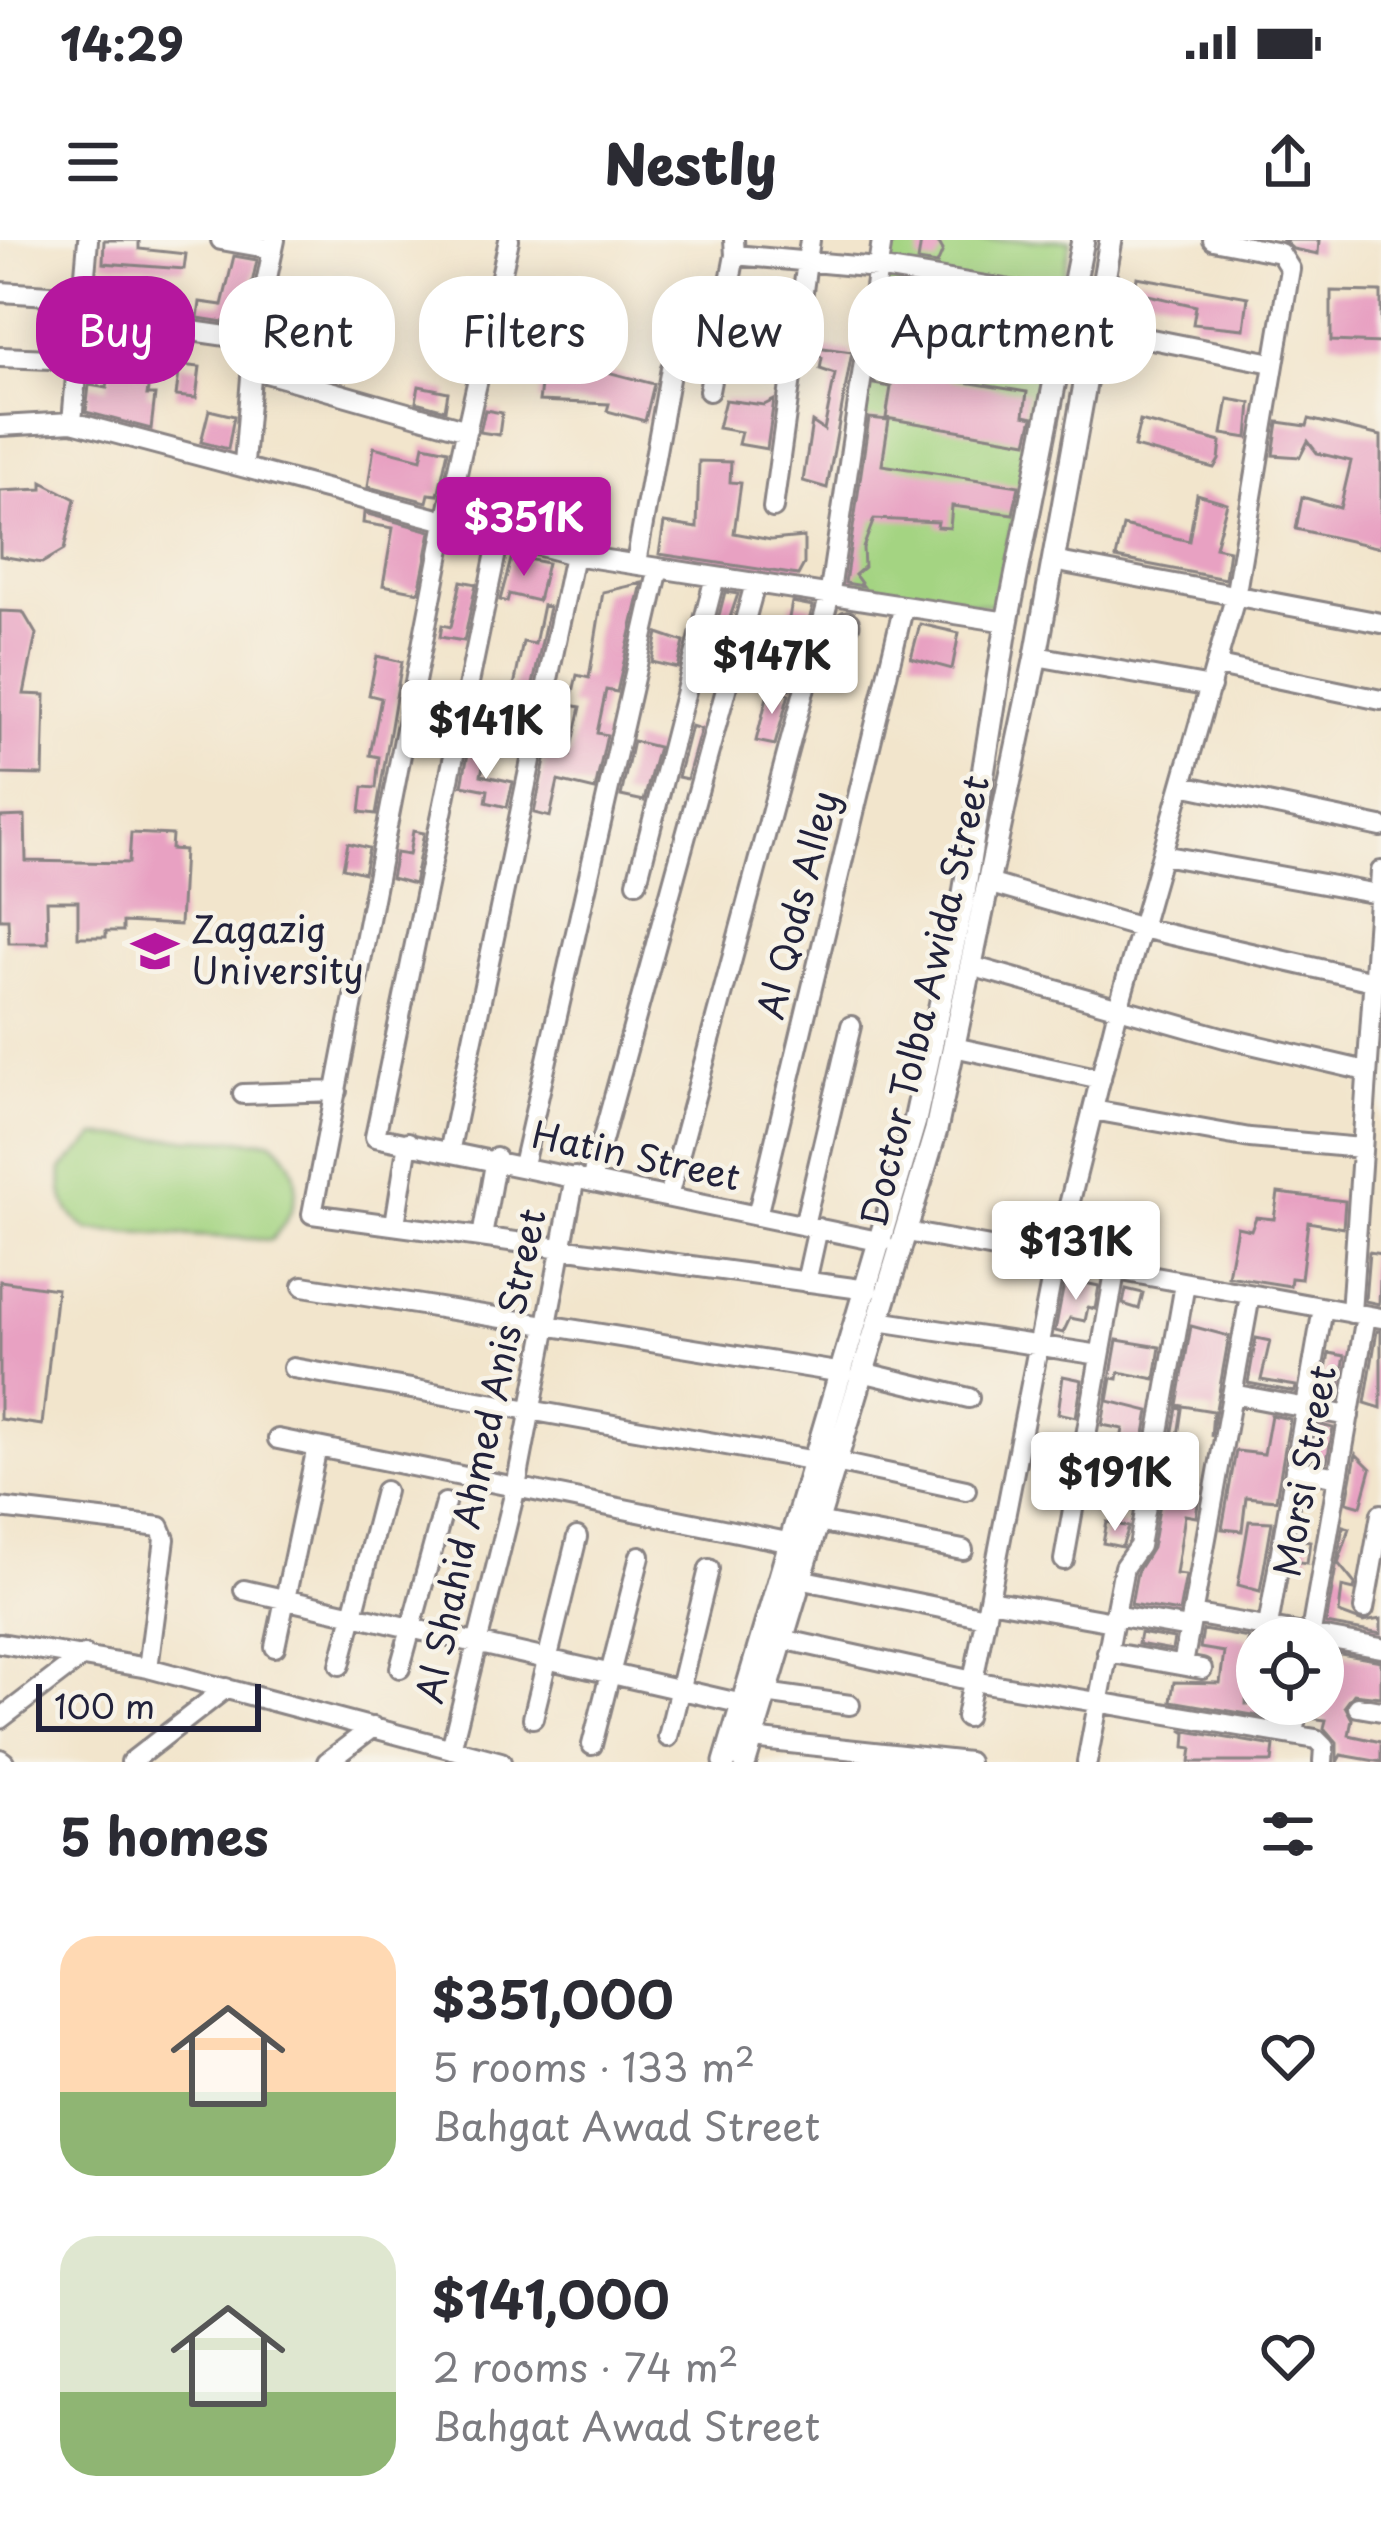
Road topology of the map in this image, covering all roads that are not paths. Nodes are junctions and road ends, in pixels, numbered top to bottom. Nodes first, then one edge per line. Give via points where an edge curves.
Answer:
1 (88, 240) edge
2 (220, 240) edge
3 (509, 240) edge
4 (810, 240) edge
5 (882, 240) edge
6 (1083, 240) edge
7 (1111, 240) edge
8 (1213, 240) edge
9 (274, 244) edge
10 (734, 248) edge
11 (806, 262) junction
12 (877, 268) junction
13 (85, 276) edge
14 (267, 276) edge
15 (926, 276) edge
16 (1076, 276) edge
17 (1105, 276) edge
18 (0, 292) edge
19 (36, 298) edge
20 (1156, 340) edge
21 (0, 357) edge
22 (36, 358) edge
23 (1272, 363) junction
24 (75, 384) edge
25 (251, 384) edge
26 (305, 384) edge
27 (668, 384) edge
28 (1055, 384) edge
29 (1086, 384) edge
30 (709, 391) dead end
31 (72, 422) junction
32 (0, 426) edge
33 (467, 430) junction
34 (244, 464) junction
35 (1037, 474) junction
36 (1068, 479) junction
37 (773, 508) dead end
38 (446, 522) junction
39 (500, 538) junction
40 (574, 555) junction
41 (1053, 561) junction
42 (635, 563) junction
43 (659, 568) junction
44 (715, 577) junction
45 (755, 584) junction
46 (829, 598) junction
47 (1235, 598) junction
48 (903, 609) junction
49 (1007, 622) junction
50 (1381, 623) edge
51 (1036, 656) junction
52 (1218, 666) junction
53 (1211, 687) junction
54 (1381, 700) edge
55 (1182, 785) junction
56 (1381, 827) edge
57 (1162, 856) junction
58 (1381, 871) edge
59 (637, 882) dead end
60 (988, 884) junction
61 (1379, 908) edge
62 (1141, 928) junction
63 (971, 966) junction
64 (1372, 981) junction
65 (1119, 1005) junction
66 (1376, 1006) edge
67 (851, 1026) dead end
68 (954, 1047) junction
69 (1366, 1071) junction
70 (1101, 1079) junction
71 (337, 1091) junction
72 (243, 1094) dead end
73 (1093, 1110) junction
74 (408, 1142) junction
75 (450, 1148) junction
76 (1361, 1148) junction
77 (496, 1159) junction
78 (523, 1165) junction
79 (583, 1179) junction
80 (668, 1197) junction
81 (758, 1216) junction
82 (395, 1224) junction
83 (811, 1227) junction
84 (907, 1232) junction
85 (482, 1237) junction
86 (883, 1242) junction
87 (562, 1248) junction
88 (1055, 1261) junction
89 (1114, 1272) junction
90 (806, 1282) junction
91 (1185, 1284) junction
92 (303, 1286) dead end
93 (868, 1290) junction
94 (1250, 1296) junction
95 (1323, 1308) junction
96 (1366, 1316) edge
97 (878, 1321) junction
98 (547, 1325) junction
99 (1038, 1346) junction
100 (1100, 1355) junction
101 (293, 1368) dead end
102 (853, 1373) junction
103 (1232, 1394) junction
104 (969, 1398) dead end
105 (531, 1408) junction
106 (1306, 1408) junction
107 (1349, 1416) junction
108 (278, 1439) dead end
109 (317, 1447) junction
110 (826, 1461) junction
111 (1295, 1469) junction
112 (1338, 1477) junction
113 (516, 1487) junction
114 (966, 1490) dead end
115 (386, 1491) dead end
116 (445, 1503) dead end
117 (0, 1508) edge
118 (1381, 1514) edge
119 (817, 1522) junction
120 (577, 1538) dead end
121 (791, 1543) junction
122 (963, 1550) dead end
123 (640, 1556) dead end
124 (1064, 1560) dead end
125 (709, 1569) dead end
126 (799, 1579) junction
127 (244, 1590) dead end
128 (285, 1599) junction
129 (987, 1608) junction
130 (1364, 1609) dead end
131 (353, 1615) junction
132 (1270, 1617) edge
133 (1313, 1617) edge
134 (1114, 1618) junction
135 (1190, 1621) junction
136 (411, 1628) junction
137 (1236, 1628) edge
138 (782, 1639) junction
139 (0, 1642) edge
140 (1344, 1642) edge
141 (477, 1643) junction
142 (275, 1647) dead end
143 (1381, 1648) edge
144 (1107, 1652) junction
145 (85, 1655) junction
146 (547, 1659) junction
147 (340, 1665) dead end
148 (148, 1668) junction
149 (400, 1668) dead end
150 (610, 1673) junction
151 (973, 1681) junction
152 (226, 1688) junction
153 (680, 1689) junction
154 (765, 1694) junction
155 (1098, 1702) junction
156 (743, 1704) junction
157 (850, 1705) dead end
158 (1358, 1707) dead end
159 (1381, 1711) edge
160 (966, 1717) dead end
161 (533, 1718) dead end
162 (0, 1719) edge
163 (1295, 1725) edge
164 (373, 1727) junction
165 (1293, 1735) junction
166 (668, 1737) dead end
167 (752, 1739) junction
168 (592, 1745) dead end
169 (451, 1749) junction
170 (131, 1762) edge
171 (327, 1762) edge
172 (501, 1762) edge
173 (725, 1762) edge
174 (745, 1762) edge
175 (968, 1762) edge
176 (1087, 1762) edge
177 (1322, 1762) edge

1 - 13 street
2 - 9 street
3 - 33 street
4 - 11 street
5 - 12 street
6 - 16 street, Doctor Tolba Awida Street
7 - 17 street, Doctor Tolba Awida Street
8 - 23 street via 1287,260
9 - 14 street
10 - 11 street
10 - 30 street
11 - 12 street
11 - 37 street
12 - 15 street
12 - 46 street
18 - 19 street
20 - 23 street
21 - 22 street
23 - 47 street
24 - 31 street
25 - 34 street
26 - 33 street
27 - 42 street
28 - 35 street, Doctor Tolba Awida Street
29 - 36 street, Doctor Tolba Awida Street
31 - 32 street
31 - 34 street
33 - 38 street
34 - 38 street
35 - 36 street
35 - 49 street, Doctor Tolba Awida Street
36 - 41 street, Doctor Tolba Awida Street
38 - 39 street
38 - 71 street
39 - 40 street
39 - 74 street, Hatin Street via 375,1137
40 - 42 street
40 - 75 street
41 - 47 street
41 - 51 street, Doctor Tolba Awida Street
42 - 43 street
43 - 44 street
43 - 78 street
44 - 45 street
44 - 59 street
45 - 46 street
45 - 79 street, Al Shahid Ahmed Anis Street
46 - 48 street
46 - 80 street
47 - 50 street
47 - 52 street
48 - 49 street
48 - 81 street, Al Qods Alley
49 - 86 street, Doctor Tolba Awida Street via 959,918
51 - 53 street
51 - 60 street, Doctor Tolba Awida Street
52 - 53 street
52 - 54 street
53 - 55 street
55 - 56 street
55 - 57 street
57 - 61 street
57 - 62 street
58 - 61 street, Morsi Street
60 - 62 street
60 - 63 street, Doctor Tolba Awida Street
61 - 64 street, Morsi Street
62 - 64 street
62 - 65 street
63 - 65 street
63 - 68 street, Doctor Tolba Awida Street
64 - 66 street, Morsi Street
65 - 69 street
65 - 70 street
66 - 69 street, Morsi Street
67 - 83 street
68 - 70 street
68 - 84 street, Doctor Tolba Awida Street
69 - 76 street, Morsi Street
70 - 73 street
71 - 72 street
71 - 82 street via 312,1214
73 - 76 street
73 - 88 street
74 - 75 street, Hatin Street
74 - 82 street
75 - 77 street, Hatin Street
76 - 96 street, Morsi Street
77 - 78 street, Hatin Street
77 - 85 street
78 - 79 street, Hatin Street
79 - 80 street, Hatin Street
79 - 87 street, Al Shahid Ahmed Anis Street
80 - 81 street, Hatin Street
81 - 83 street, Hatin Street
82 - 85 street
83 - 86 street, Hatin Street
83 - 90 street
84 - 88 street
84 - 97 street, Doctor Tolba Awida Street
85 - 87 street
86 - 93 street, Doctor Tolba Awida Street
87 - 90 street
87 - 98 street, Al Shahid Ahmed Anis Street
88 - 89 street
88 - 99 street
89 - 91 street
89 - 100 street
90 - 93 street
91 - 94 street
91 - 134 street via 1139,1546 1124,1567
92 - 98 street
93 - 102 street, Doctor Tolba Awida Street
94 - 95 street
94 - 103 street
95 - 96 street
95 - 106 street
96 - 107 street, Morsi Street
97 - 99 street
97 - 102 street, Doctor Tolba Awida Street
98 - 102 street
98 - 105 street, Al Shahid Ahmed Anis Street
99 - 100 street
99 - 129 street
100 - 124 street
101 - 105 street
102 - 104 street
102 - 110 street, Doctor Tolba Awida Street
103 - 106 street
103 - 135 street
105 - 110 street
105 - 113 street, Al Shahid Ahmed Anis Street
106 - 107 street
106 - 111 street
107 - 112 street, Morsi Street
108 - 109 street
109 - 113 street
109 - 128 street
110 - 114 street
110 - 119 street, Doctor Tolba Awida Street
110 - 121 street, Doctor Tolba Awida Street
111 - 112 street
111 - 132 street
112 - 133 street, Morsi Street
113 - 121 street
113 - 141 street, Al Shahid Ahmed Anis Street
115 - 131 street
116 - 136 street
117 - 148 street via 160,1527
118 - 130 street
119 - 122 street
119 - 126 street, Doctor Tolba Awida Street
120 - 146 street
121 - 156 street, Doctor Tolba Awida Street
123 - 150 street
125 - 153 street
126 - 129 street
126 - 138 street, Doctor Tolba Awida Street
127 - 128 street
128 - 131 street
128 - 142 street
129 - 134 street
129 - 151 street
131 - 136 street
131 - 147 street
134 - 135 street
134 - 144 street
135 - 137 street
135 - 144 street via 1192,1667
136 - 141 street
136 - 149 street
138 - 151 street
138 - 154 street, Doctor Tolba Awida Street
139 - 145 street
140 - 143 street
141 - 146 street
141 - 169 street, Al Shahid Ahmed Anis Street
144 - 155 street
145 - 148 street
145 - 162 street
146 - 150 street
146 - 161 street
148 - 152 street
150 - 153 street
150 - 168 street
151 - 155 street
151 - 160 street
152 - 164 street
152 - 170 street
153 - 156 street
153 - 166 street
154 - 157 street
154 - 167 street, Doctor Tolba Awida Street
155 - 165 street
155 - 176 street
156 - 173 street, Doctor Tolba Awida Street
158 - 159 street
163 - 165 street
164 - 169 street
164 - 171 street
165 - 177 street via 1321,1742
167 - 174 street, Doctor Tolba Awida Street
167 - 175 street
169 - 172 street

